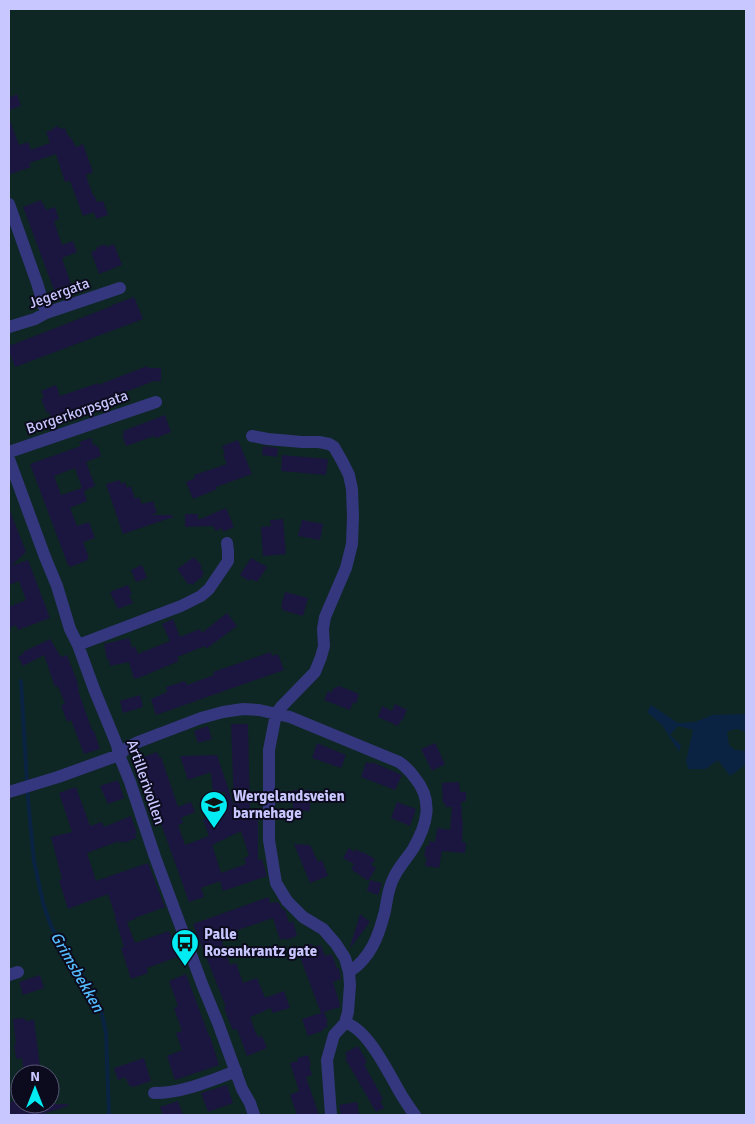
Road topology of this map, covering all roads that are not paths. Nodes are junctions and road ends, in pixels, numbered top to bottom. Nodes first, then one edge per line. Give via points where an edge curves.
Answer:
1 (9, 204) edge
2 (120, 288) dead end
3 (46, 313) junction
4 (9, 328) edge
5 (156, 402) dead end
6 (252, 436) dead end
7 (9, 452) edge
8 (9, 459) edge
9 (227, 543) dead end
10 (78, 645) junction
11 (276, 714) junction
12 (119, 755) junction
13 (12, 791) edge
14 (349, 972) junction
15 (345, 1023) junction
16 (236, 1071) junction
17 (154, 1094) dead end
18 (254, 1115) edge
19 (330, 1115) edge
20 (415, 1115) edge

1 - 3 street
2 - 3 street, Jegergata
3 - 4 street, Jegergata
5 - 7 street, Borgerkorpsgata
6 - 11 street via 329,444 342,461 352,489 352,544 346,568 325,617 321,657 315,672
8 - 10 street, Artillerivollen
9 - 10 street via 228,561 201,596
10 - 12 street, Artillerivollen
11 - 12 street via 243,709 223,712 138,742
11 - 14 street via 268,776 269,840 276,883 297,912 323,929 336,944
11 - 14 street via 399,762 422,786 426,800 425,823 413,849 394,877 370,952
12 - 13 street
12 - 16 street, Artillerivollen
14 - 15 street via 350,995
15 - 19 street via 334,1035 327,1060
15 - 20 street via 352,1024 371,1044
16 - 17 street via 183,1090
16 - 18 street, Artillerivollen

